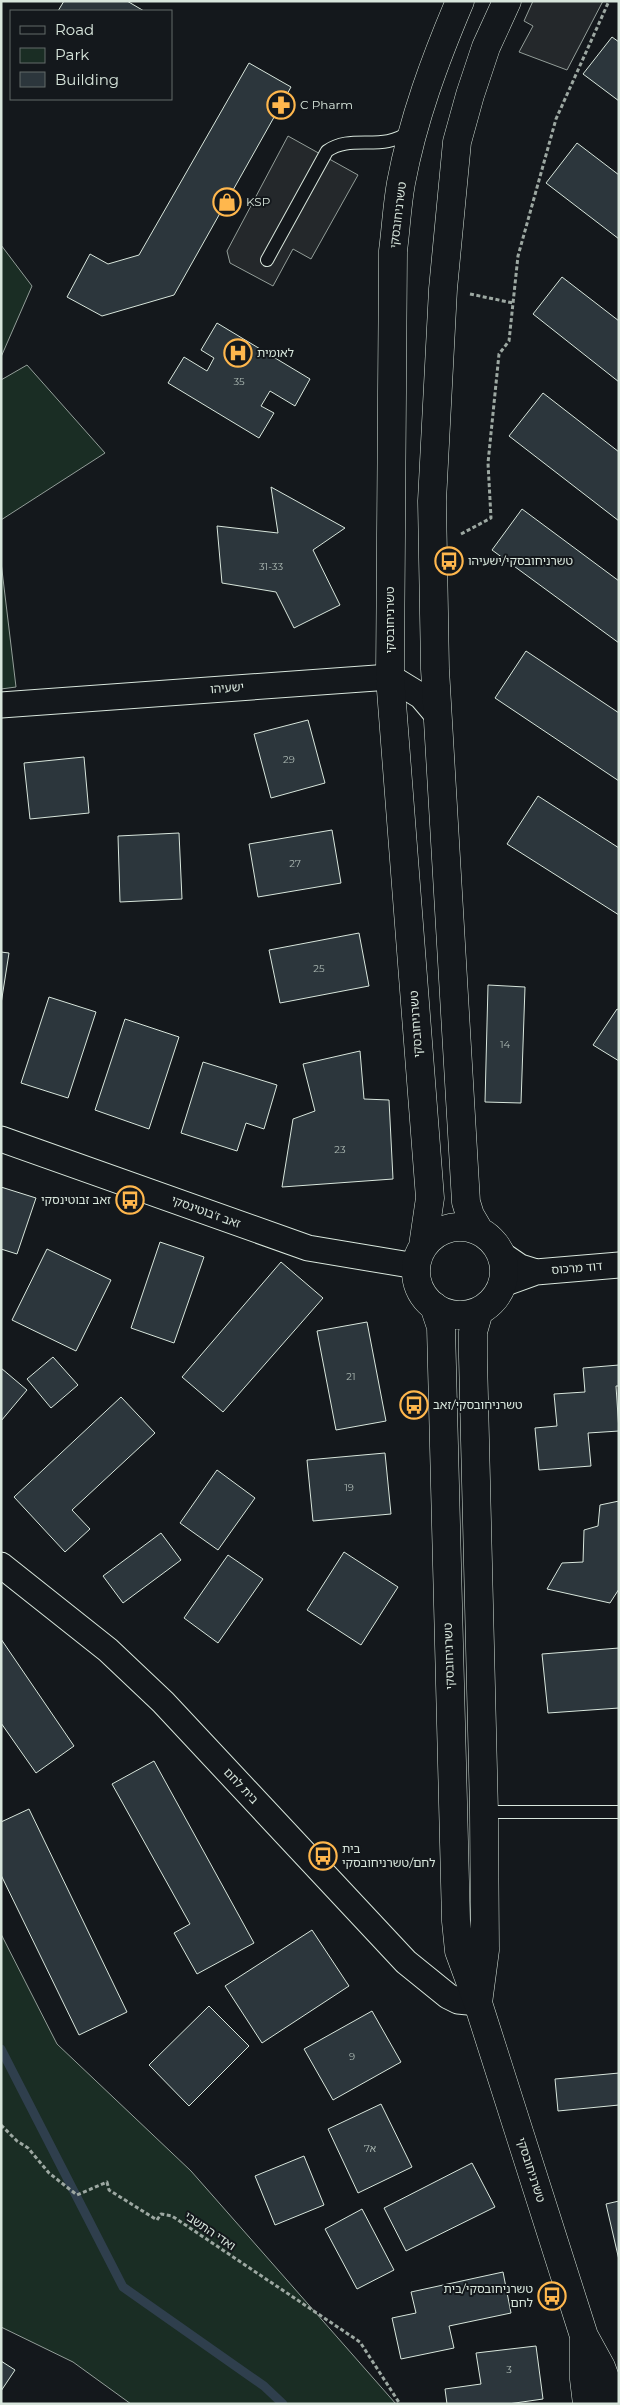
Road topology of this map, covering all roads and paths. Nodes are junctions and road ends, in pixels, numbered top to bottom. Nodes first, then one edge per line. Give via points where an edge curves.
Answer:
1 (460, 1) edge
2 (507, 1) edge
3 (609, 1) edge
4 (414, 128) junction
5 (267, 260) dead end
6 (443, 289) junction
7 (513, 303) junction
8 (432, 549) junction
9 (390, 676) junction
10 (1, 705) edge
11 (438, 716) junction
12 (1, 1139) edge
13 (480, 1232) junction
14 (501, 1254) junction
15 (420, 1256) junction
16 (619, 1265) edge
17 (536, 1272) junction
18 (503, 1284) junction
19 (434, 1306) junction
20 (479, 1311) junction
21 (1, 1565) edge
22 (484, 1812) junction
23 (619, 1812) edge
24 (478, 2003) junction
25 (1, 2125) edge
26 (584, 2336) junction
27 (400, 2404) edge
28 (587, 2404) edge
29 (615, 2404) edge

1 - 4 street, טשרניחובסקי via 429,79
2 - 6 street via 484,55 457,142
3 - 7 path via 556,119 518,256
4 - 5 lane via 392,142 340,144 327,151
4 - 9 street, טשרניחובסקי via 401,184 393,251
6 - 7 path
6 - 8 street
7 - 8 path via 509,341 499,354 488,463 491,518
8 - 11 street
9 - 10 street, ישעיהו
9 - 11 street via 421,696
9 - 15 street, טשרניחובסקי via 430,1198
11 - 13 street via 466,1202
12 - 15 street, זאב ז'בוטינסקי via 308,1248
13 - 14 street via 493,1241
13 - 15 street via 468,1227 443,1230
14 - 17 street, דוד מרכוס via 520,1267
14 - 18 street
15 - 19 street via 417,1281 423,1295
16 - 17 street, דוד מרכוס
17 - 18 street, דוד מרכוס
18 - 20 street via 497,1295
19 - 20 street via 456,1315
19 - 24 street, טשרניחובסקי via 441,1327 456,1922 459,1951
20 - 22 street, טשרניחובסקי via 473,1332 473,1357
21 - 24 street, בית לחם via 108,1650 163,1702 406,1962 448,1996 458,2001
22 - 23 lane
22 - 24 street, טשרניחובסקי via 485,1950
24 - 26 street, טשרניחובסקי
25 - 27 path, ואדי התשבי via 28,2148 49,2173 77,2195 107,2182 109,2190 157,2220 161,2214 172,2216 360,2342
26 - 28 street, טשרניחובסקי
26 - 29 street, טשרניחובסקי via 601,2367

